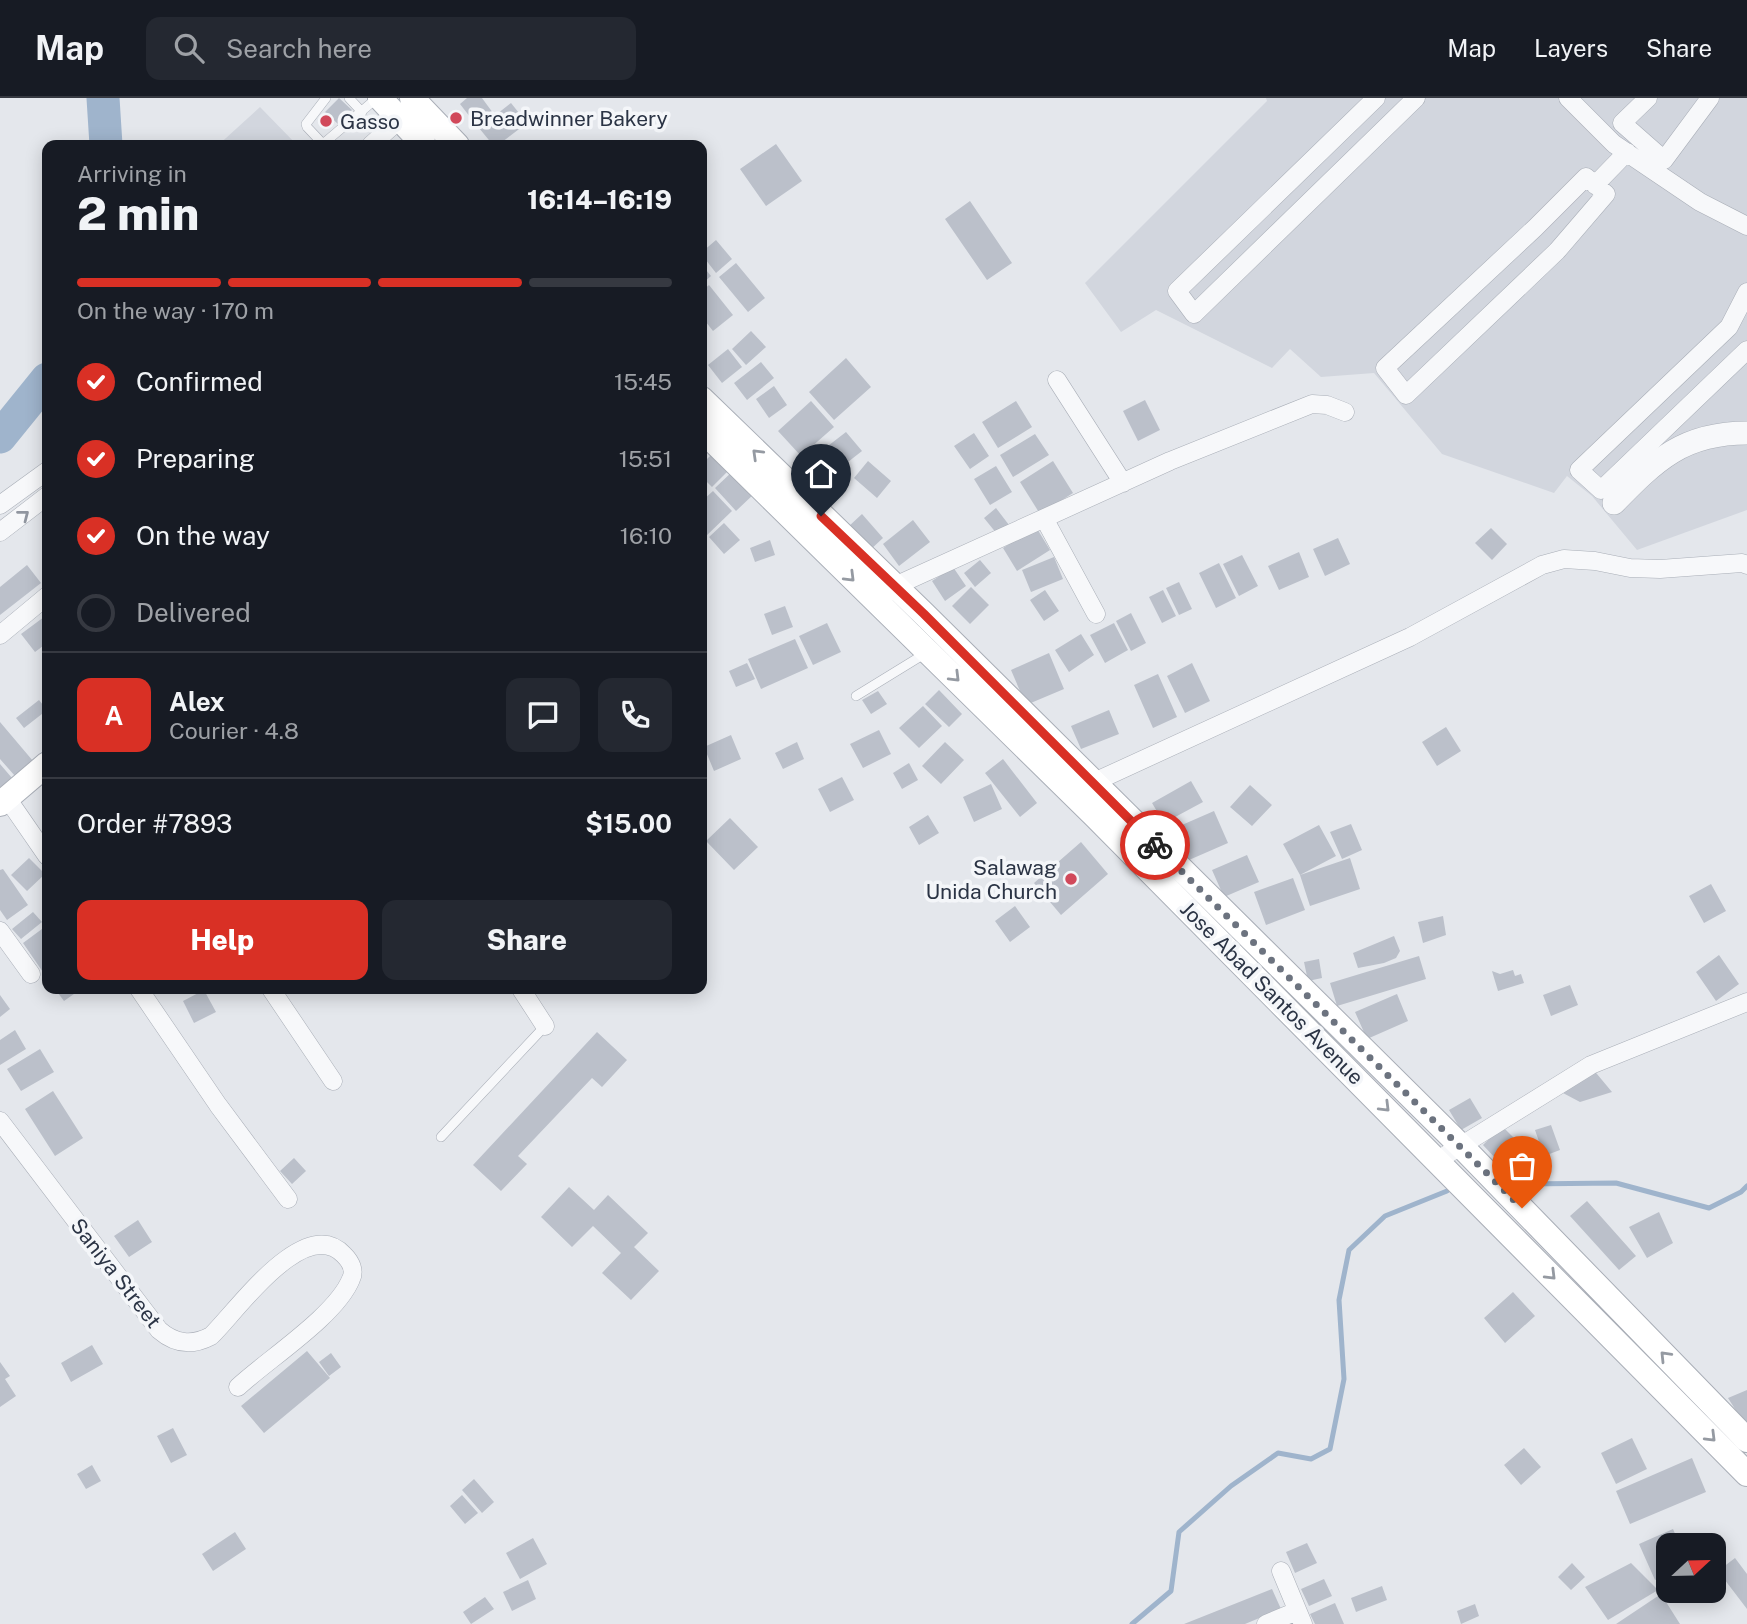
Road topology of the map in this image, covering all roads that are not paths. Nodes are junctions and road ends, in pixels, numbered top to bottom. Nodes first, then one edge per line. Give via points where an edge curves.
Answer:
1 (349, 98) edge
2 (1376, 98) edge
3 (1416, 98) edge
4 (1568, 98) edge
5 (1648, 98) edge
6 (1710, 98) edge
7 (328, 100) edge
8 (373, 103) edge
9 (418, 105) edge
10 (410, 136) edge
11 (318, 140) edge
12 (329, 140) edge
13 (393, 140) edge
14 (452, 140) edge
15 (1627, 152) junction
16 (1595, 185) junction
17 (1747, 226) edge
18 (1747, 292) edge
19 (1747, 350) edge
20 (1057, 380) dead end
21 (1345, 412) dead end
22 (707, 418) edge
23 (1747, 433) edge
24 (712, 438) edge
25 (42, 477) edge
26 (1123, 483) junction
27 (42, 500) edge
28 (1614, 503) dead end
29 (0, 505) edge
30 (1045, 520) junction
31 (0, 532) edge
32 (1747, 565) edge
33 (886, 595) junction
34 (42, 600) edge
35 (1097, 614) dead end
36 (0, 635) edge
37 (937, 644) junction
38 (856, 696) dead end
39 (42, 768) edge
40 (1085, 791) junction
41 (4, 801) edge
42 (42, 850) edge
43 (0, 931) edge
44 (30, 974) dead end
45 (142, 994) edge
46 (274, 994) edge
47 (524, 994) edge
48 (1747, 1002) edge
49 (545, 1026) joint
50 (333, 1081) dead end
51 (0, 1121) edge
52 (441, 1137) dead end
53 (1464, 1149) junction
54 (1443, 1165) junction
55 (288, 1199) dead end
56 (238, 1387) dead end
57 (1747, 1440) edge
58 (1747, 1475) edge
59 (1281, 1571) dead end
60 (1300, 1618) edge
61 (1266, 1624) edge

1 - 8 lane
2 - 3 street via 1177,291 1194,314
4 - 15 street
5 - 6 street via 1622,123 1664,160
7 - 11 lane via 306,124
8 - 10 main road
8 - 12 lane via 347,120
9 - 10 street
9 - 14 main road
10 - 13 street
15 - 16 street
15 - 17 street via 1700,202
16 - 16 street via 1587,177 1385,369 1406,394 1558,251 1606,194
18 - 19 street via 1729,327 1579,470 1601,490
20 - 26 street
21 - 26 street via 1312,404
22 - 24 main road, Jose Abad Santos Avenue
23 - 28 street via 1695,440 1670,452 1651,464
24 - 33 main road, Jose Abad Santos Avenue
25 - 29 street
26 - 30 street
31 -> 27 street
30 - 33 street
30 - 35 street
32 - 40 street via 1660,569 1564,559 1542,565 1410,637
33 - 37 main road, Jose Abad Santos Avenue
34 - 36 street
37 - 38 lane
37 - 40 main road, Jose Abad Santos Avenue
39 - 41 main road
40 - 53 main road, Jose Abad Santos Avenue
40 -> 54 main road, Jose Abad Santos Avenue
41 - 42 street
43 - 44 street
45 - 55 street
46 - 50 street
47 - 49 street
48 - 53 street via 1591,1065
49 - 52 lane
51 - 56 street, Saniya Street via 168,1338 191,1343 211,1336 274,1268 291,1256 320,1244 343,1254 352,1268 351,1279 338,1299 306,1332
53 - 54 street
57 -> 53 main road, Jose Abad Santos Avenue
54 -> 58 main road, Jose Abad Santos Avenue
59 - 60 street
60 - 61 street

